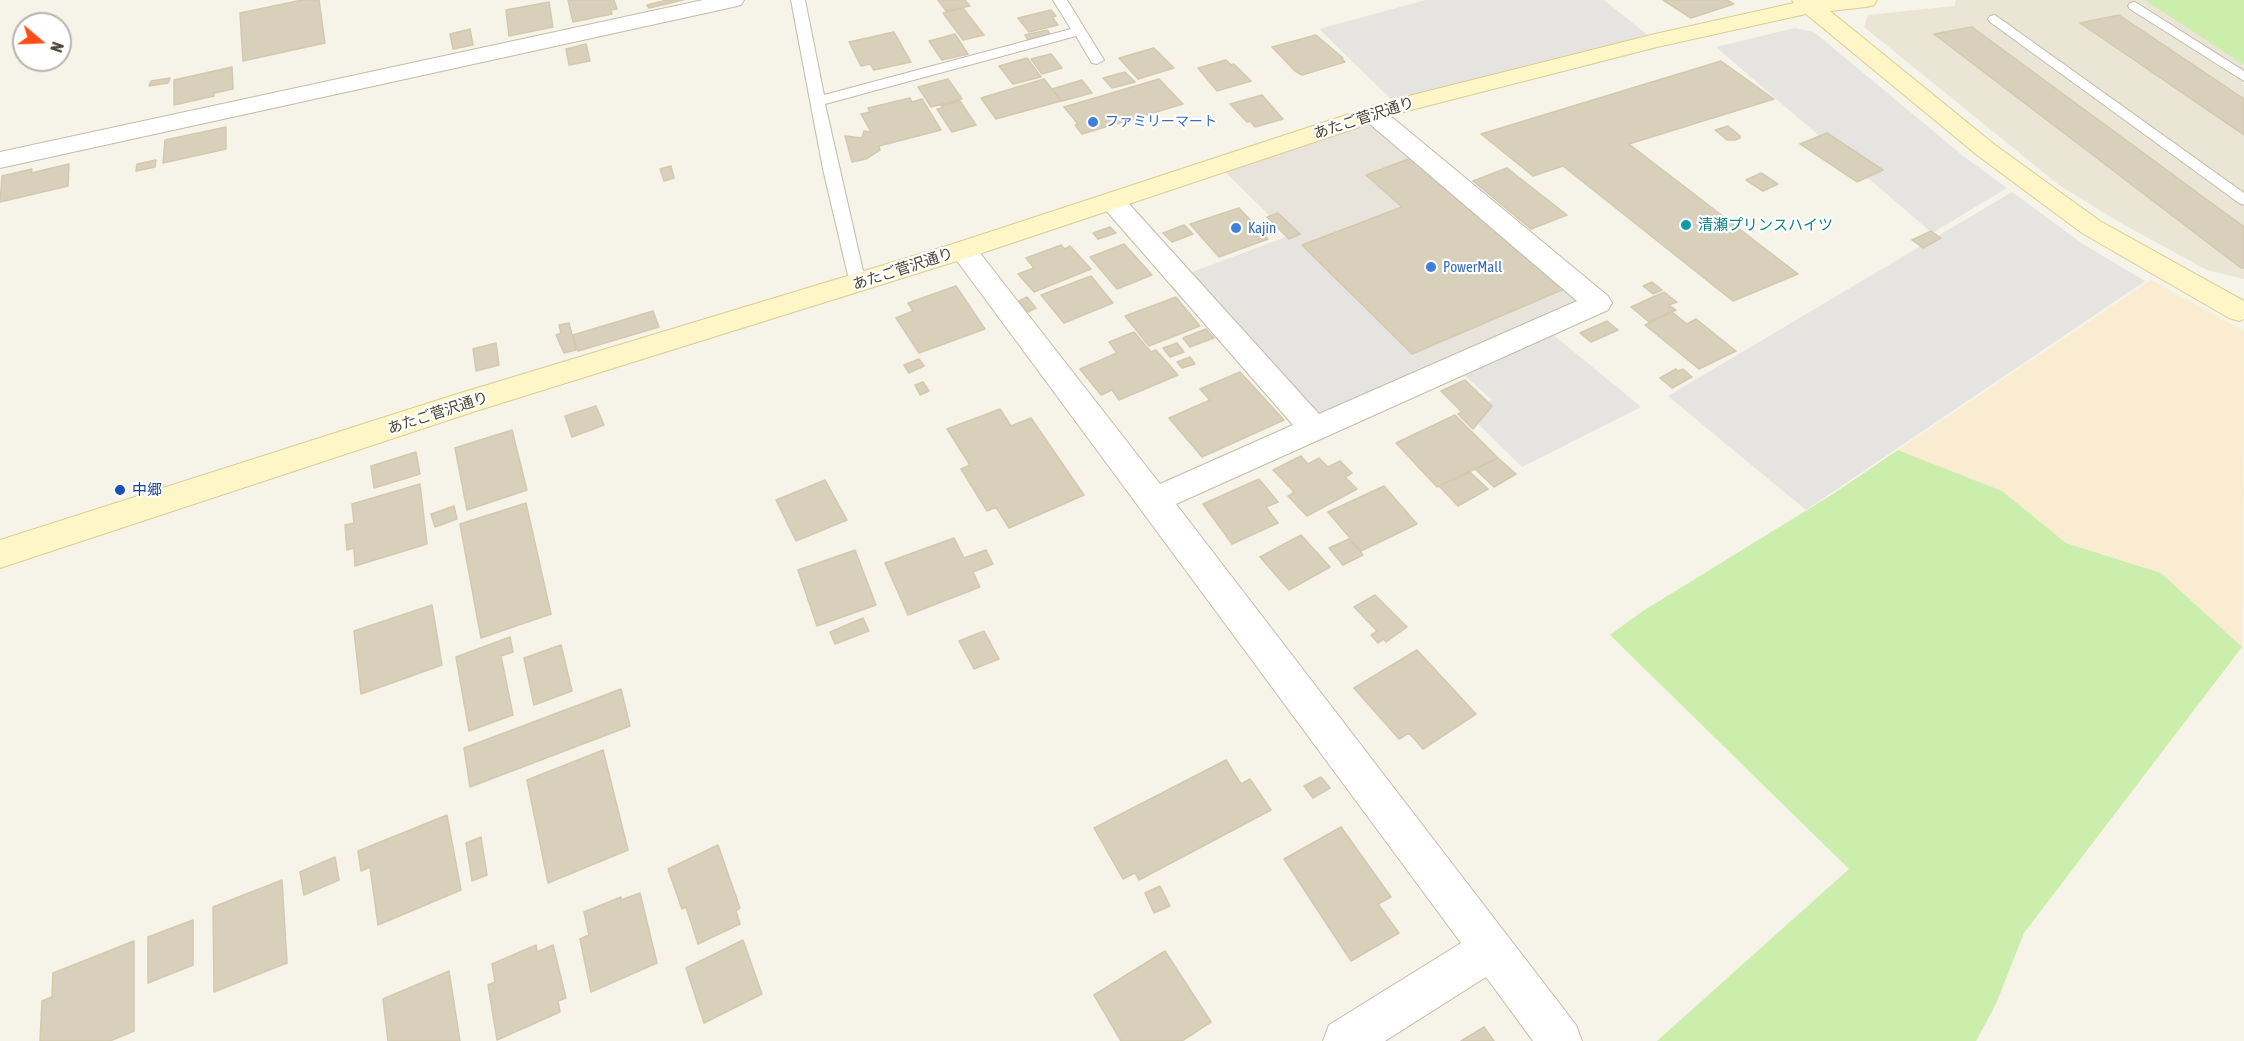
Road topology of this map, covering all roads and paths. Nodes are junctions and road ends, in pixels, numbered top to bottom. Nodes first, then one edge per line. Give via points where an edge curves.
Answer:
1 (733, 0) edge
2 (798, 0) edge
3 (1060, 0) edge
4 (1866, 0) edge
5 (1807, 3) edge
6 (2136, 6) dead end
7 (1995, 19) dead end
8 (1080, 32) junction
9 (1097, 60) dead end
10 (2244, 77) edge
11 (819, 101) junction
12 (1373, 114) junction
13 (0, 160) edge
14 (2244, 200) edge
15 (1112, 201) junction
16 (963, 250) junction
17 (858, 284) junction
18 (2242, 312) edge
19 (1314, 428) junction
20 (1155, 500) junction
21 (0, 554) edge
22 (1491, 949) junction
23 (1345, 1041) edge
24 (1560, 1041) edge

1 - 13 street
2 - 11 lane
3 - 8 lane
4 - 5 street, あたご菅沢通り
5 - 12 street, あたご菅沢通り
5 - 18 street via 1986,150 2064,208
6 - 10 lane
7 - 14 lane
8 - 9 lane
8 - 11 lane
11 - 17 lane
12 - 15 street, あたご菅沢通り
12 - 19 street via 1598,303
15 - 16 street, あたご菅沢通り
15 - 19 street
16 - 17 street, あたご菅沢通り
16 - 20 street
17 - 21 street, あたご菅沢通り via 465,404
19 - 20 street
20 - 22 street
22 - 23 street
22 - 24 street

